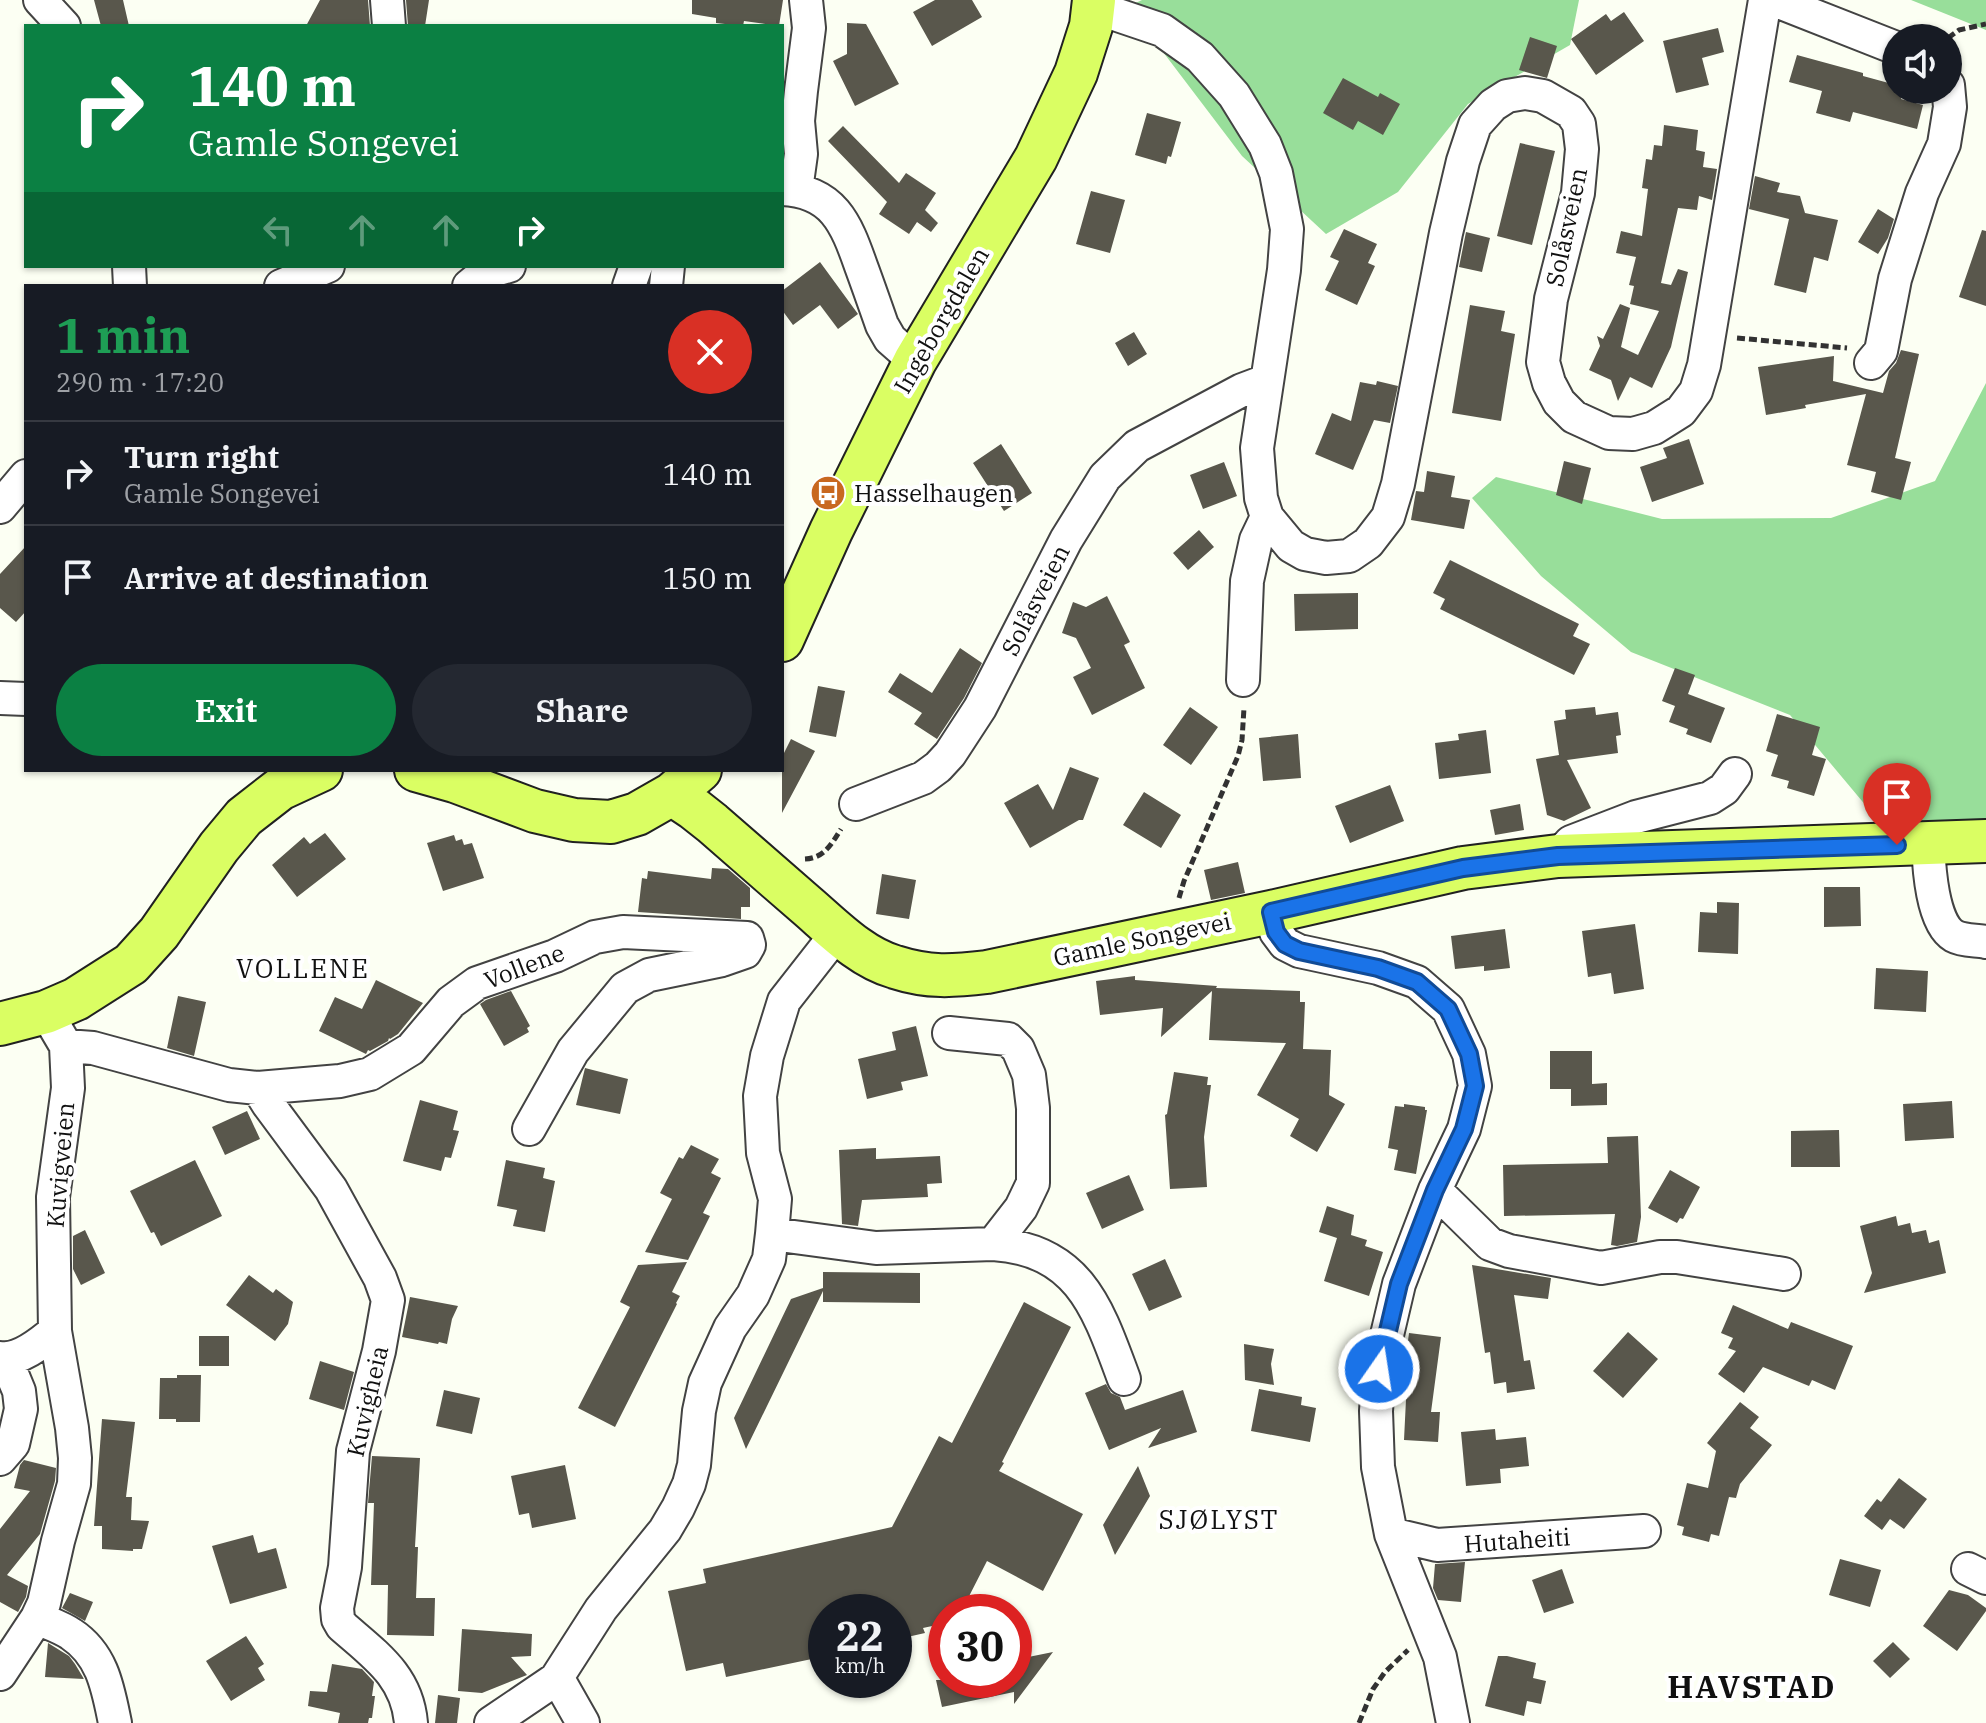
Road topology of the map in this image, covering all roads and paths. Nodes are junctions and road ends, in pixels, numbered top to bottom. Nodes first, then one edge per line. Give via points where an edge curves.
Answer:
1 (40, 0) edge
2 (387, 0) edge
3 (806, 0) edge
4 (1765, 0) edge
5 (1774, 0) edge
6 (1094, 4) edge
7 (62, 24) edge
8 (389, 24) edge
9 (1986, 24) edge
10 (1962, 29) edge
11 (1882, 42) edge
12 (1950, 104) edge
13 (789, 190) edge
14 (323, 268) edge
15 (502, 268) edge
16 (287, 284) edge
17 (471, 284) edge
18 (1708, 336) junction
19 (1876, 357) joint
20 (915, 361) junction
21 (1266, 381) junction
22 (24, 478) edge
23 (0, 507) edge
24 (1267, 517) junction
25 (784, 636) edge
26 (1243, 680) joint
27 (0, 698) edge
28 (24, 699) edge
29 (317, 772) edge
30 (423, 772) edge
31 (1735, 774) dead end
32 (686, 782) edge
33 (856, 804) joint
34 (1986, 841) edge
35 (1928, 844) junction
36 (1558, 856) junction
37 (797, 860) dead end
38 (1271, 912) junction
39 (838, 932) junction
40 (1174, 932) junction
41 (1986, 942) edge
42 (0, 1024) edge
43 (56, 1029) junction
44 (949, 1033) dead end
45 (258, 1088) junction
46 (529, 1129) dead end
47 (1435, 1190) junction
48 (772, 1234) junction
49 (993, 1244) junction
50 (1784, 1274) dead end
51 (55, 1331) junction
52 (0, 1360) edge
53 (1124, 1379) dead end
54 (0, 1459) edge
55 (1644, 1531) dead end
56 (1391, 1534) junction
57 (37, 1618) junction
58 (1429, 1630) junction
59 (0, 1674) edge
60 (556, 1679) junction
61 (115, 1723) edge
62 (411, 1723) edge
63 (491, 1723) edge
64 (583, 1723) edge
65 (1359, 1723) edge
66 (1453, 1723) edge

1 - 7 street
2 - 8 street
3 - 13 street via 809,28 798,121 801,154
4 - 18 street, Solåsveien
5 - 11 street
6 - 20 main road, Ingeborgdalen via 1076,73 1036,158
6 - 21 street, Solåsveien via 1162,30 1200,57 1234,95 1265,145 1287,229
9 - 10 path
12 - 19 street via 1944,144 1922,193
13 - 20 street via 811,194 840,217 882,325
14 - 16 street
15 - 17 street
18 - 19 path
18 - 24 street, Solåsveien via 1696,391 1681,411 1654,428 1609,433 1574,417 1559,402 1543,362 1551,299 1578,193 1579,124 1571,112 1543,96 1507,96 1475,125 1463,161 1388,517 1368,543 1349,556 1326,558 1291,546
20 - 25 main road, Ingeborgdalen
21 - 24 street, Solåsveien via 1257,448
21 - 33 street, Solåsveien via 1137,446 1105,477 950,754 923,778
22 - 23 street
24 - 26 street via 1247,581
26 - 40 path via 1238,756 1184,881
27 - 28 street
29 - 43 main road via 280,789 244,817 159,933 131,964 76,999
30 - 32 main road, Gamle Songevei via 535,811 611,822 637,814
31 - 36 street via 1710,798 1623,822 1571,842
32 - 39 main road, Gamle Songevei via 693,808
33 - 37 path via 828,850
34 - 35 main road, Gamle Songevei
35 - 36 main road, Gamle Songevei
35 - 41 street via 1937,912 1950,934
36 - 38 main road, Gamle Songevei via 1463,868
38 - 40 main road, Gamle Songevei
38 - 47 street via 1285,944 1417,982 1448,1009 1469,1054 1475,1086 1464,1129
39 - 40 main road, Gamle Songevei via 892,966 950,976
39 - 48 street via 784,1001 767,1056 760,1096 763,1153 775,1199
42 - 43 main road
43 - 45 street, Vollene via 93,1048 190,1076
43 - 51 street, Kuvigveien via 68,1088 53,1197
44 - 49 street via 1008,1039 1029,1075 1033,1183
45 - 46 street, Vollene via 370,1074 411,1049 451,1002 477,983 595,937 623,932 747,938 745,952 649,975 625,988 573,1051
45 - 62 street, Kuvigheia via 331,1189 388,1300 353,1451 337,1608 342,1626 397,1680
47 - 50 street via 1490,1244 1509,1251 1601,1268 1677,1257
47 - 56 street via 1399,1284 1379,1369 1378,1467
48 - 49 street via 876,1248
48 - 60 street via 769,1259 753,1295 730,1328 705,1383 694,1465 678,1508 601,1609
49 - 53 street via 1053,1260 1076,1279 1102,1319
51 - 52 street via 42,1343
51 - 57 street, Kuvigveien via 72,1428 74,1484
52 - 54 street via 12,1374 21,1409 13,1444
55 - 56 street, Hutaheiti via 1437,1545
56 - 58 street
57 - 59 street, Kuvigveien
57 - 61 street via 69,1632 96,1659
58 - 65 path via 1379,1681
58 - 66 street
60 - 63 street
60 - 64 street

